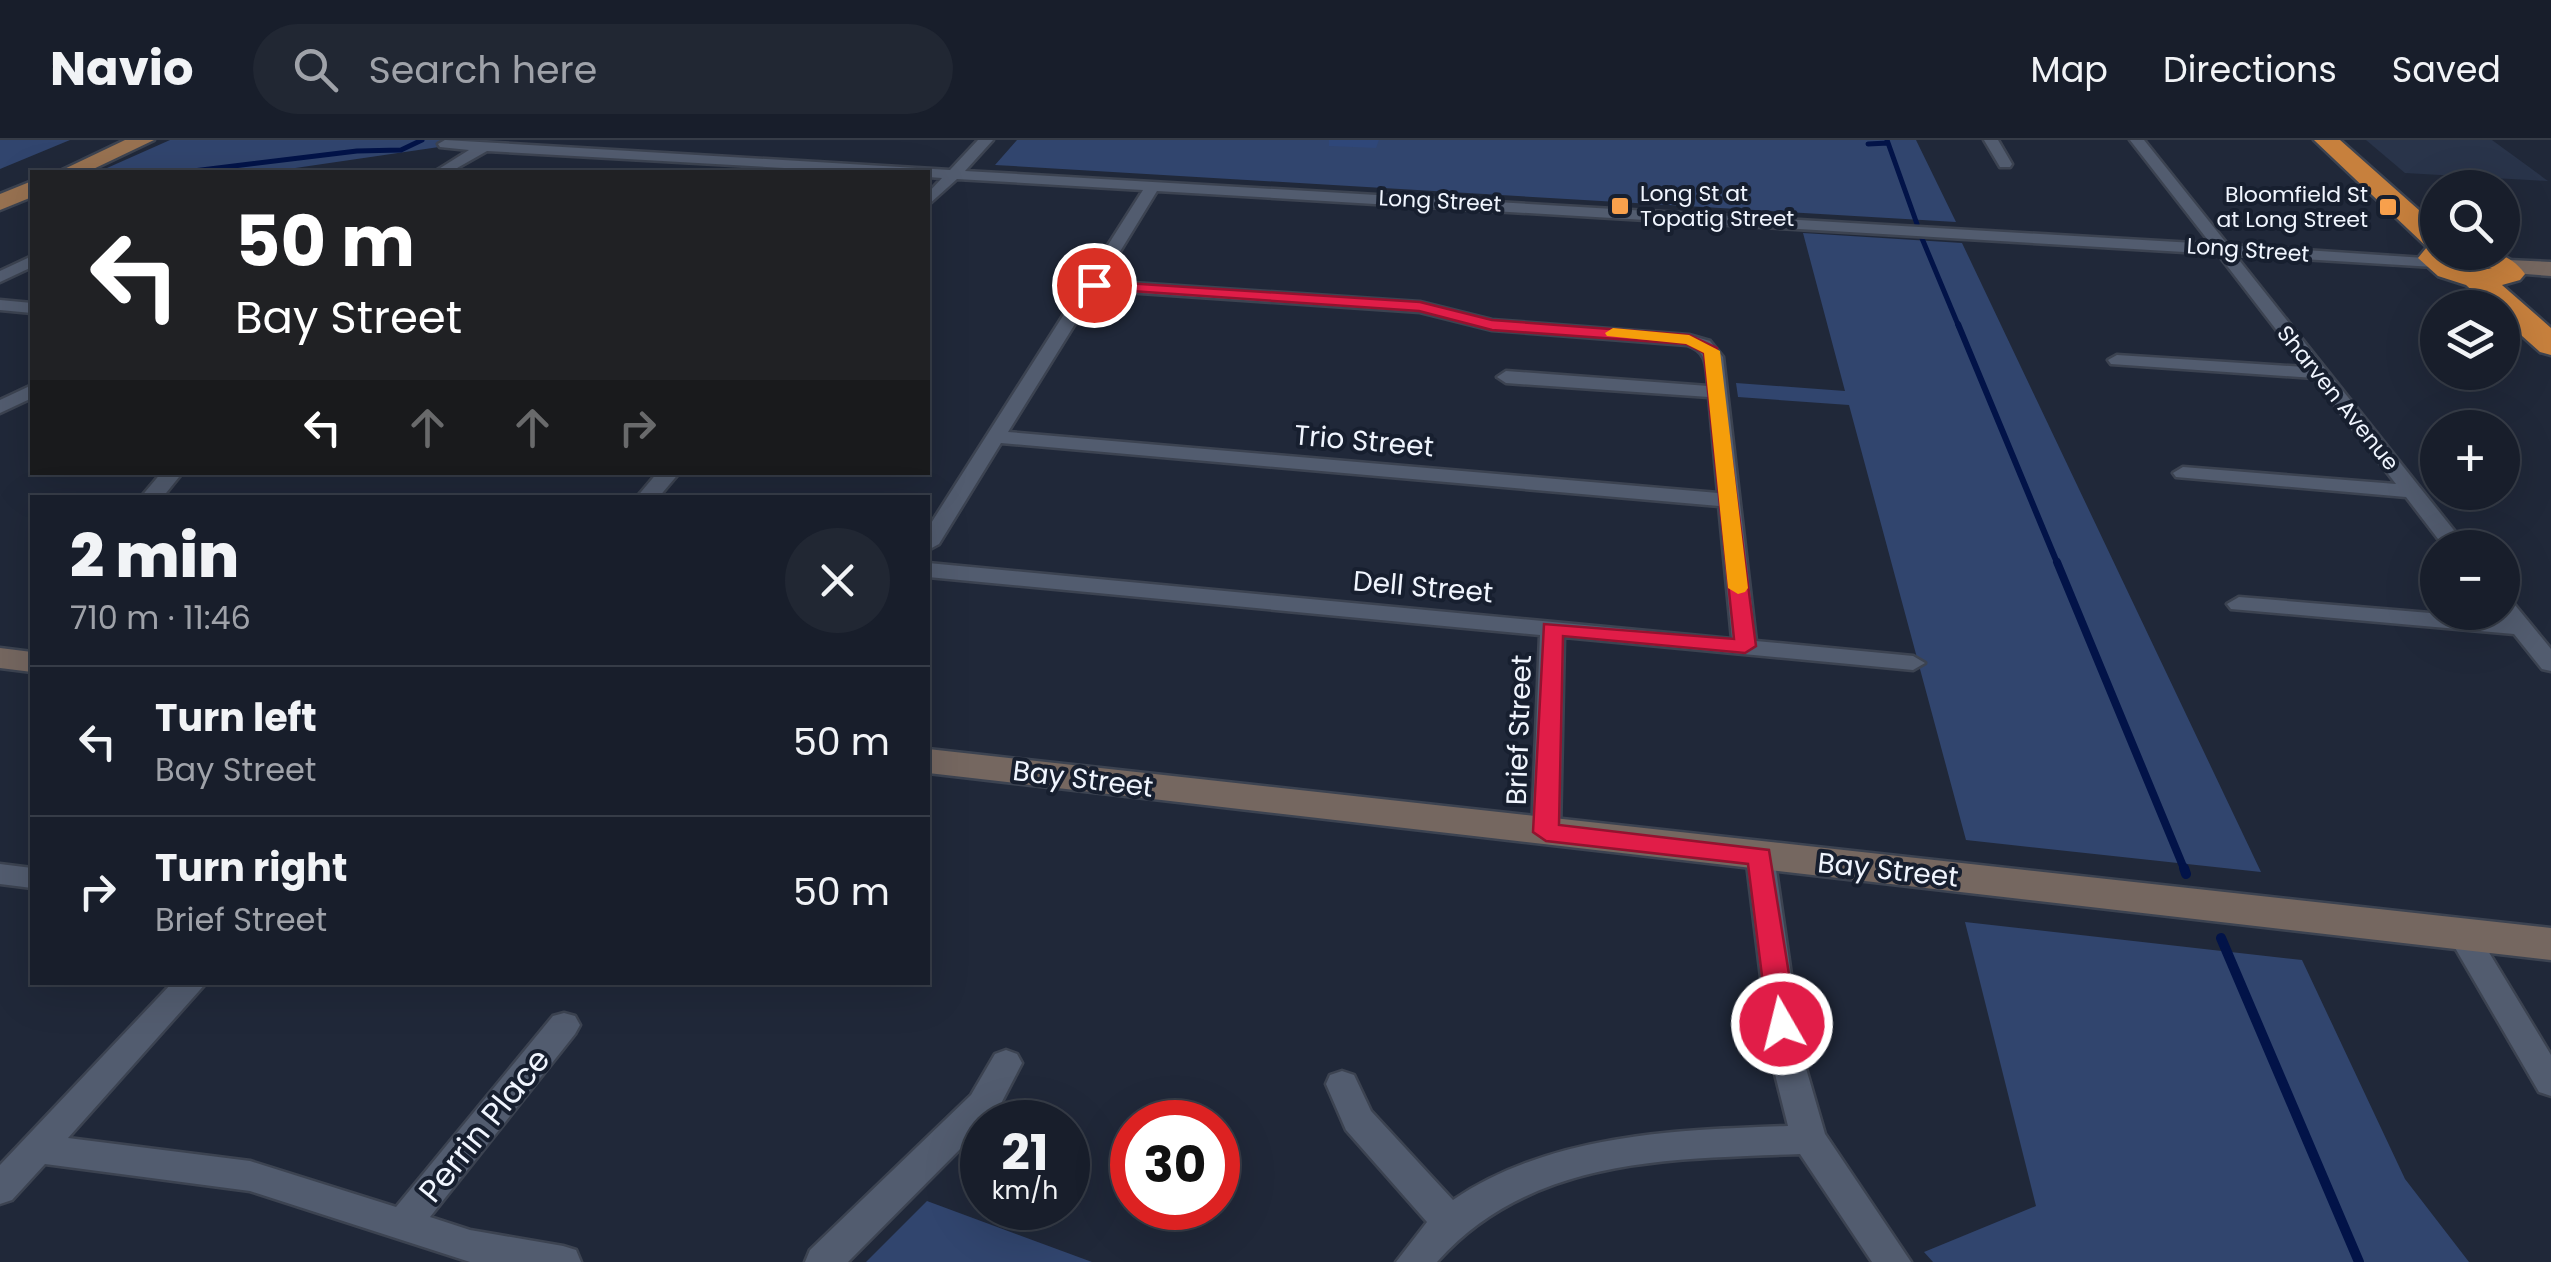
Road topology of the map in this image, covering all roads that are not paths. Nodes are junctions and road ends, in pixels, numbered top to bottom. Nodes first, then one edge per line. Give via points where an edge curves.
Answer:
1 (143, 140) edge
2 (986, 140) edge
3 (1992, 140) edge
4 (2137, 140) edge
5 (2326, 140) edge
6 (2348, 140) edge
7 (446, 144) dead end
8 (486, 146) junction
9 (2005, 164) dead end
10 (74, 170) edge
11 (444, 170) edge
12 (902, 170) edge
13 (930, 172) edge
14 (954, 173) junction
15 (1154, 184) junction
16 (30, 189) edge
17 (930, 199) edge
18 (0, 203) edge
19 (2420, 207) edge
20 (2420, 235) edge
21 (2220, 248) junction
22 (2420, 252) edge
23 (30, 262) edge
24 (2520, 266) edge
25 (2551, 269) edge
26 (2487, 270) edge
27 (2489, 270) edge
28 (0, 277) edge
29 (1094, 285) junction
30 (0, 306) edge
31 (30, 308) edge
32 (2551, 324) edge
33 (2551, 346) edge
34 (2117, 360) dead end
35 (2318, 373) junction
36 (1506, 377) dead end
37 (30, 392) edge
38 (1716, 392) junction
39 (0, 407) edge
40 (996, 437) junction
41 (2183, 473) dead end
42 (171, 475) edge
43 (667, 475) edge
44 (2412, 491) junction
45 (153, 495) edge
46 (649, 495) edge
47 (1728, 500) junction
48 (2443, 530) edge
49 (930, 541) edge
50 (930, 570) edge
51 (2239, 604) dead end
52 (2520, 626) edge
53 (2522, 628) junction
54 (1552, 629) junction
55 (1745, 646) junction
56 (0, 658) edge
57 (30, 662) edge
58 (1913, 663) dead end
59 (2551, 664) edge
60 (930, 761) edge
61 (1546, 832) junction
62 (1760, 856) junction
63 (0, 874) edge
64 (30, 878) edge
65 (2462, 934) junction
66 (2551, 944) edge
67 (189, 985) edge
68 (564, 1025) dead end
69 (1006, 1062) dead end
70 (2551, 1083) edge
71 (1342, 1084) dead end
72 (1808, 1139) junction
73 (39, 1149) junction
74 (0, 1189) edge
75 (1450, 1222) junction
76 (403, 1225) junction
77 (563, 1262) edge
78 (823, 1262) edge
79 (1414, 1262) edge
80 (1892, 1262) edge

1 - 10 main road
2 - 14 street
3 - 9 street
4 - 21 street, Sharven Avenue
5 - 20 highway
6 - 19 highway
7 - 8 street, Long Street
8 - 11 street
8 - 12 street, Long Street
13 - 14 street, Long Street
14 - 15 street, Long Street
14 - 17 street
15 - 21 street, Long Street
15 - 29 street
16 - 18 main road
21 - 22 street, Long Street
21 - 35 street, Sharven Avenue
23 - 28 street
24 - 25 street
26 - 33 highway
27 - 32 highway
29 - 38 street via 1420,307 1492,325 1689,340 1712,351
29 - 40 street
30 - 31 street
34 - 35 street
35 - 44 street, Sharven Avenue
36 - 38 street
37 - 39 street
38 - 47 street
40 - 47 street, Trio Street
40 - 49 street
41 - 44 street
42 - 45 street
43 - 46 street
44 - 48 street, Sharven Avenue
47 - 55 street
50 - 54 street, Dell Street
51 - 53 street
52 - 53 street
53 - 59 street
54 - 55 street, Dell Street
54 - 61 street, Brief Street
55 - 58 street, Dell Street
56 - 57 street
60 - 61 street, Bay Street
61 - 62 street, Bay Street
62 - 65 street, Bay Street
62 - 72 street via 1787,1058
63 - 64 street
65 - 66 street, Bay Street
65 - 70 street
67 - 73 street
68 - 76 street, Perrin Place
69 - 78 street via 983,1105
71 - 75 street via 1358,1120
72 - 75 street via 1659,1146 1577,1160 1514,1182
72 - 80 street
73 - 74 street
73 - 76 street via 250,1176
75 - 79 street
76 - 77 street via 470,1246

